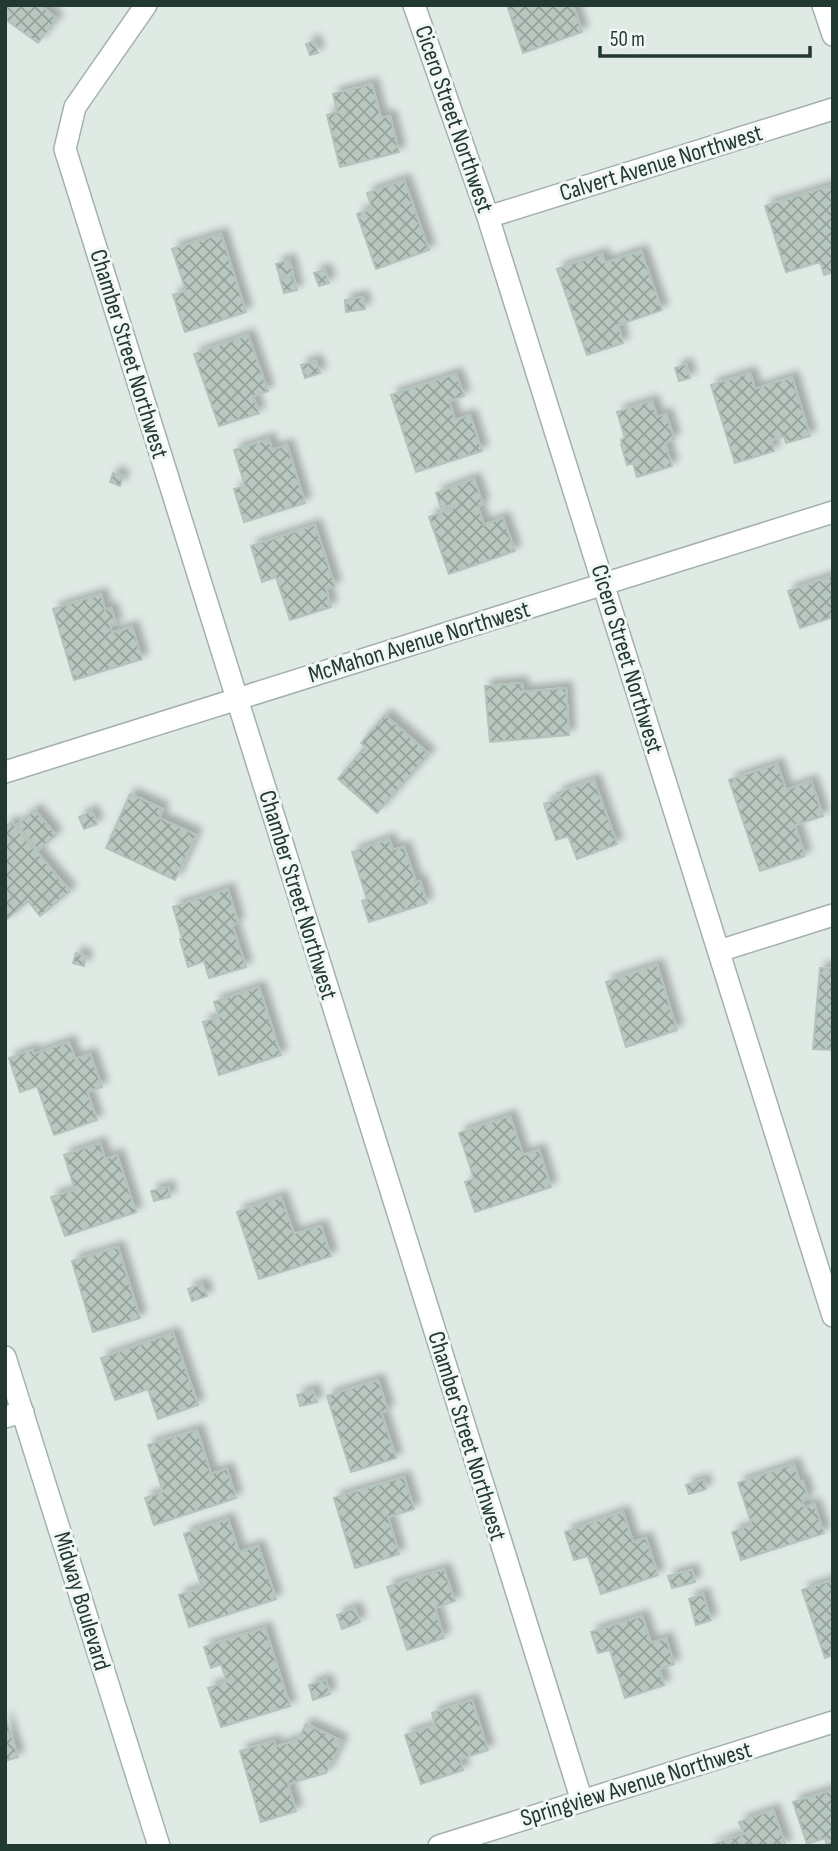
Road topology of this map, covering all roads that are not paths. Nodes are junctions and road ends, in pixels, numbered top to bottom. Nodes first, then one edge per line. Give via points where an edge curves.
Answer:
1 (146, 5) edge
2 (414, 5) edge
3 (823, 5) edge
4 (833, 35) edge
5 (833, 108) edge
6 (488, 217) junction
7 (833, 512) edge
8 (604, 584) junction
9 (236, 699) junction
10 (5, 772) edge
11 (833, 915) edge
12 (719, 951) junction
13 (833, 1316) edge
14 (5, 1357) edge
15 (14, 1415) edge
16 (833, 1723) edge
17 (582, 1801) junction
18 (159, 1846) edge
19 (439, 1846) edge

1 - 9 street, Chamber Street Northwest via 75,107 65,149
2 - 6 street, Cicero Street Northwest
3 - 4 street
5 - 6 street, Calvert Avenue Northwest
6 - 8 street, Cicero Street Northwest
7 - 8 street, McMahon Avenue Northwest
8 - 9 street, McMahon Avenue Northwest
8 - 12 street, Cicero Street Northwest
9 - 10 street, McMahon Avenue Northwest
9 - 17 street, Chamber Street Northwest
11 - 12 street
12 - 13 street, Cicero Street Northwest
14 - 15 street, Midway Boulevard
15 - 18 street, Midway Boulevard
16 - 17 street, Springview Avenue Northwest
17 - 19 street, Springview Avenue Northwest

